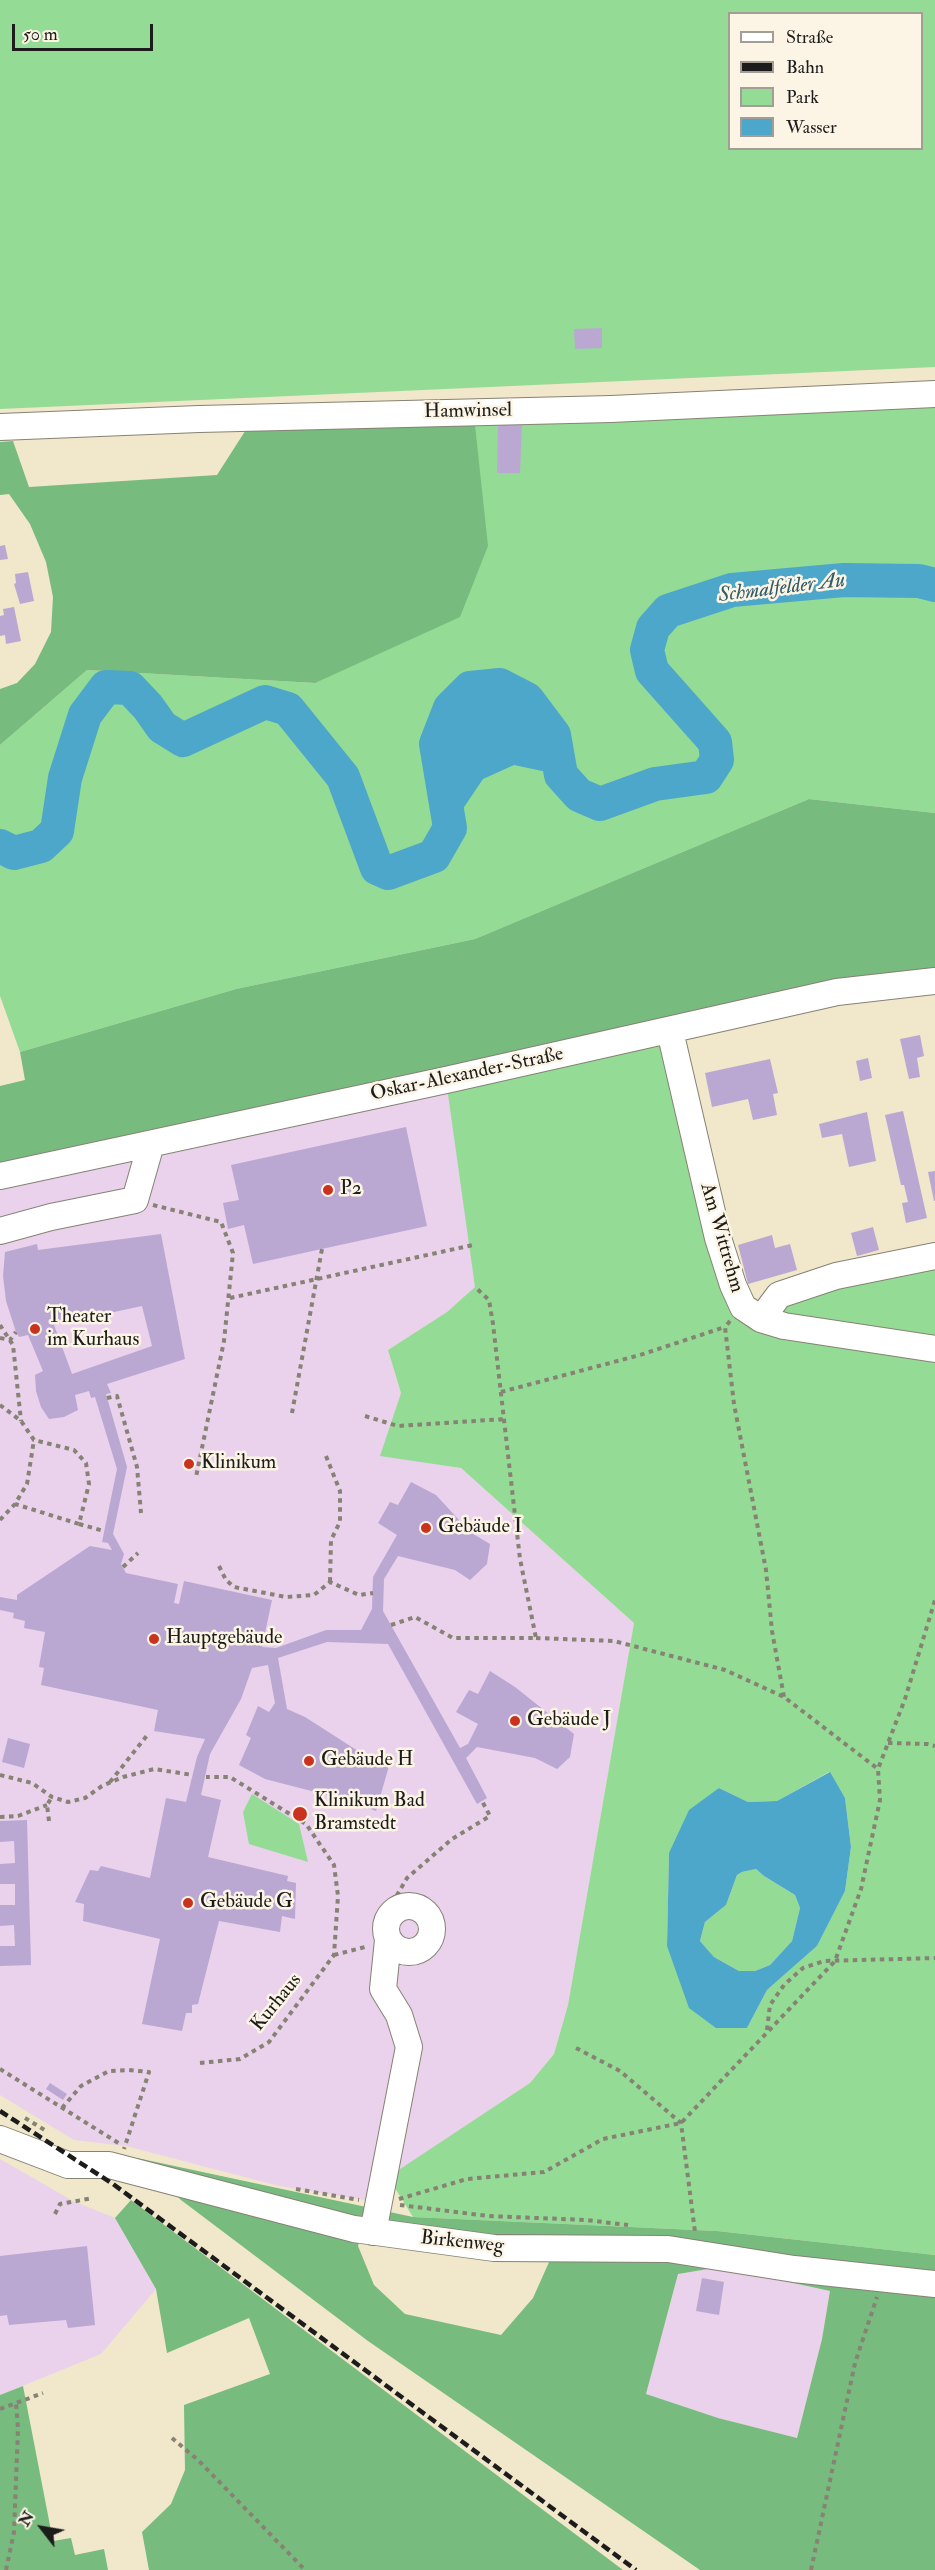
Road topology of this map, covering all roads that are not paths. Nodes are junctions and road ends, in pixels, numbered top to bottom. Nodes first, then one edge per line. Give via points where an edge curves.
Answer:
1 (935, 394) edge
2 (0, 427) edge
3 (935, 981) edge
4 (670, 1031) junction
5 (151, 1144) junction
6 (0, 1176) edge
7 (0, 1231) edge
8 (935, 1256) edge
9 (752, 1313) junction
10 (935, 1349) edge
11 (379, 1937) road end
12 (0, 2139) edge
13 (373, 2232) junction
14 (935, 2284) edge

1 - 2 street, Hamwinsel via 611,409 199,418
3 - 4 street, Oskar-Alexander-Straße via 837,992
4 - 5 street, Oskar-Alexander-Straße
4 - 9 street, Am Wittrehm via 718,1238 732,1286
5 - 6 street, Oskar-Alexander-Straße
5 - 7 street via 135,1200
8 - 9 street, Am Wittrehm via 836,1276 779,1295
9 - 10 street via 784,1326
11 - 13 street via 383,1989 399,2015 409,2047
12 - 13 street, Birkenweg via 68,2165 109,2165
13 - 14 street, Birkenweg via 494,2248 668,2249

